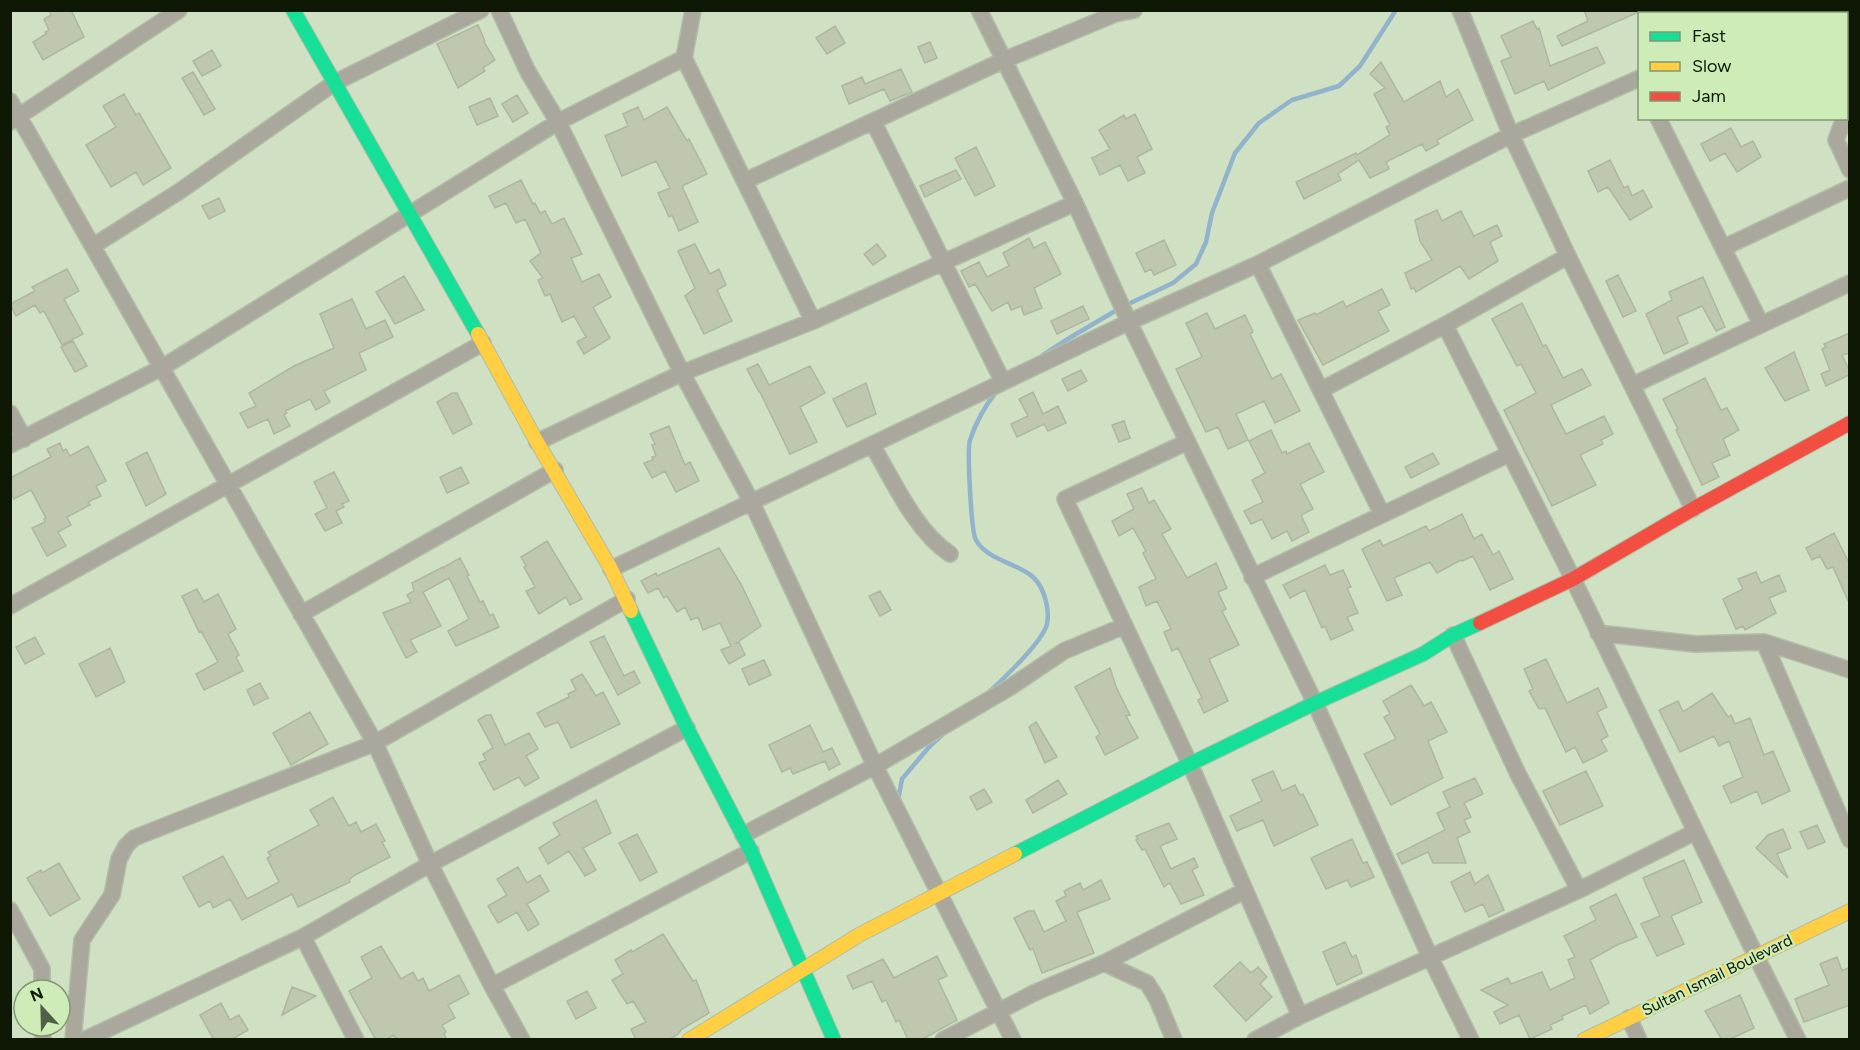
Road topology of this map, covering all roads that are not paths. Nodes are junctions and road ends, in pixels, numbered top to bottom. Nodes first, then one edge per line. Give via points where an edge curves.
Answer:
1 (179, 10) edge
2 (293, 10) edge
3 (481, 10) edge
4 (499, 10) edge
5 (693, 10) edge
6 (979, 10) edge
7 (1134, 10) edge
8 (1460, 10) edge
9 (1773, 10) edge
10 (1768, 12) edge
11 (684, 58) junction
12 (1002, 61) junction
13 (1638, 80) edge
14 (334, 83) junction
15 (10, 101) edge
16 (15, 119) edge
17 (1659, 120) edge
18 (1845, 120) edge
19 (873, 121) junction
20 (558, 122) junction
21 (1511, 135) junction
22 (1850, 170) edge
23 (745, 181) junction
24 (1850, 188) edge
25 (1075, 203) junction
26 (410, 213) junction
27 (93, 246) junction
28 (1723, 248) junction
29 (1568, 256) junction
30 (943, 263) junction
31 (1258, 264) junction
32 (1850, 283) edge
33 (813, 321) junction
34 (1129, 322) junction
35 (1761, 324) junction
36 (1445, 325) junction
37 (483, 343) junction
38 (163, 367) junction
39 (682, 373) junction
40 (1003, 382) junction
41 (1633, 385) junction
42 (1321, 390) junction
43 (10, 412) edge
44 (1850, 423) edge
45 (17, 442) edge
46 (537, 442) junction
47 (1187, 442) junction
48 (872, 444) junction
49 (1509, 454) junction
50 (555, 470) junction
51 (229, 484) junction
52 (752, 502) junction
53 (1694, 509) junction
54 (1382, 514) junction
55 (950, 554) dead end
56 (611, 569) junction
57 (1252, 577) junction
58 (1573, 579) junction
59 (627, 599) junction
60 (10, 606) edge
61 (301, 614) junction
62 (1124, 626) junction
63 (1598, 633) junction
64 (1453, 635) junction
65 (1764, 642) junction
66 (1850, 670) edge
67 (1315, 703) junction
68 (687, 728) junction
69 (375, 743) junction
70 (1190, 764) junction
71 (874, 766) junction
72 (1695, 832) junction
73 (743, 835) junction
74 (1850, 840) edge
75 (751, 851) junction
76 (430, 864) junction
77 (1579, 890) junction
78 (1244, 891) junction
79 (939, 895) junction
80 (10, 910) edge
81 (1850, 911) edge
82 (303, 937) junction
83 (1756, 956) junction
84 (1430, 957) junction
85 (1104, 963) junction
86 (804, 971) junction
87 (42, 978) edge
88 (492, 986) junction
89 (998, 1011) junction
90 (1300, 1016) junction
91 (1629, 1018) junction
92 (73, 1040) edge
93 (84, 1040) edge
94 (356, 1040) edge
95 (522, 1040) edge
96 (689, 1040) edge
97 (834, 1040) edge
98 (943, 1040) edge
99 (1012, 1040) edge
100 (1174, 1040) edge
101 (1255, 1040) edge
102 (1471, 1040) edge
103 (1584, 1040) edge
104 (1639, 1040) edge
105 (1798, 1040) edge

1 - 16 street
2 - 14 street
3 - 14 street
4 - 20 street via 528,72
5 - 11 street
6 - 12 street
7 - 12 street via 1115,14
8 - 21 street
9 - 10 street
11 - 20 street
11 - 23 street
12 - 19 street
12 - 25 street
13 - 21 street
14 - 26 street
14 - 27 street via 180,191
15 - 16 street
16 - 27 street
17 - 28 street
18 - 22 street via 1836,140
19 - 23 street
19 - 30 street
20 - 26 street
20 - 39 street
21 - 29 street
21 - 31 street
23 - 33 street
24 - 28 street
25 - 30 street
25 - 34 street
26 - 37 street
26 - 38 street
27 - 38 street
28 - 35 street
29 - 36 street
29 - 41 street
30 - 33 street
30 - 40 street
31 - 34 street
31 - 42 street
32 - 35 street
33 - 39 street
34 - 40 street
34 - 47 street
35 - 41 street
36 - 42 street
36 - 49 street
37 - 46 street
37 - 51 street
38 - 45 street
38 - 51 street
39 - 46 street
39 - 52 street
40 - 48 street
41 - 53 street
42 - 54 street
43 - 45 street
44 - 53 street
46 - 50 street
47 - 57 street
47 - 62 street via 1065,499
48 - 52 street
48 - 55 street via 923,530
49 - 54 street
49 - 58 street
50 - 56 street
50 - 61 street
51 - 60 street
51 - 61 street
52 - 56 street
52 - 71 street
53 - 58 street
54 - 57 street
56 - 59 street
57 - 67 street
58 - 63 street
58 - 64 street
59 - 68 street
59 - 69 street
61 - 69 street
62 - 70 street
62 - 71 street via 1064,651 1009,688
63 - 65 street via 1695,644
63 - 72 street
64 - 67 street via 1423,654
64 - 77 street via 1517,772
65 - 66 street
65 - 74 street
67 - 70 street
67 - 84 street
68 - 73 street
68 - 76 street
69 - 76 street
69 - 92 street via 134,838 119,859 112,895 82,940
70 - 78 street
70 - 79 street
71 - 73 street
71 - 79 street
72 - 77 street
72 - 83 street
73 - 75 street
75 - 86 street
75 - 88 street
76 - 82 street
76 - 88 street
77 - 84 street
78 - 85 street
78 - 90 street
79 - 86 street via 859,935
79 - 89 street
80 - 87 street via 42,969
81 - 83 street, Sultan Ismail Boulevard
82 - 93 street
82 - 94 street
83 - 91 street, Sultan Ismail Boulevard
83 - 105 street
84 - 90 street
84 - 102 street
85 - 89 street
85 - 100 street via 1147,983
86 - 96 street
86 - 97 street
88 - 95 street
89 - 98 street
89 - 99 street
90 - 101 street
91 - 103 street, Sultan Ismail Boulevard
91 - 104 street

